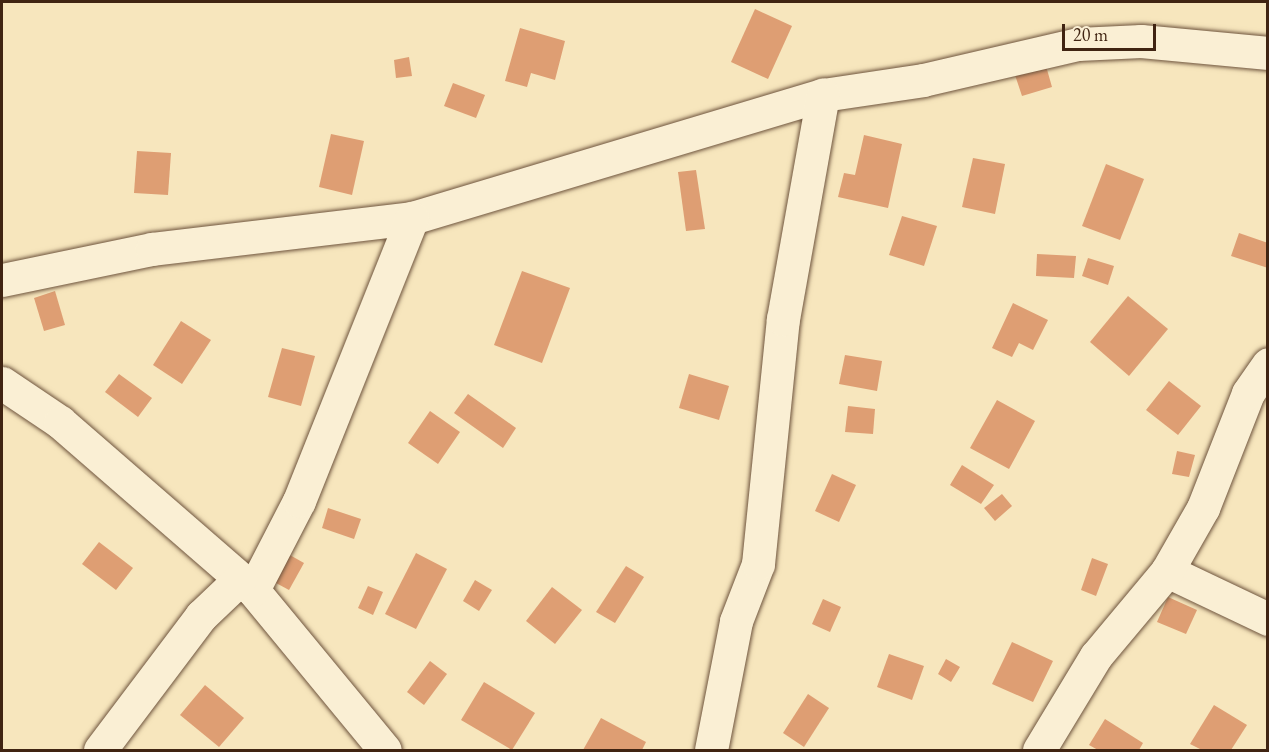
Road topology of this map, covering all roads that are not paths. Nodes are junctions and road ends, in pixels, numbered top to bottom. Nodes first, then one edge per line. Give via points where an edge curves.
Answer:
1 (1268, 53) edge
2 (823, 95) junction
3 (412, 218) junction
4 (2, 280) edge
5 (1268, 364) edge
6 (2, 383) edge
7 (1167, 571) junction
8 (247, 584) junction
9 (1268, 619) edge
10 (100, 750) edge
11 (385, 750) edge
12 (711, 750) edge
13 (1039, 750) edge

1 - 2 street via 1140,41 1078,44 923,80
2 - 3 street
2 - 12 street via 783,320 758,564 736,621
3 - 4 street via 152,249
3 - 8 street via 299,501
5 - 7 street via 1248,393 1203,508
6 - 8 street via 60,423
7 - 9 street
7 - 13 street via 1096,656
8 - 10 street via 201,616
8 - 11 street

